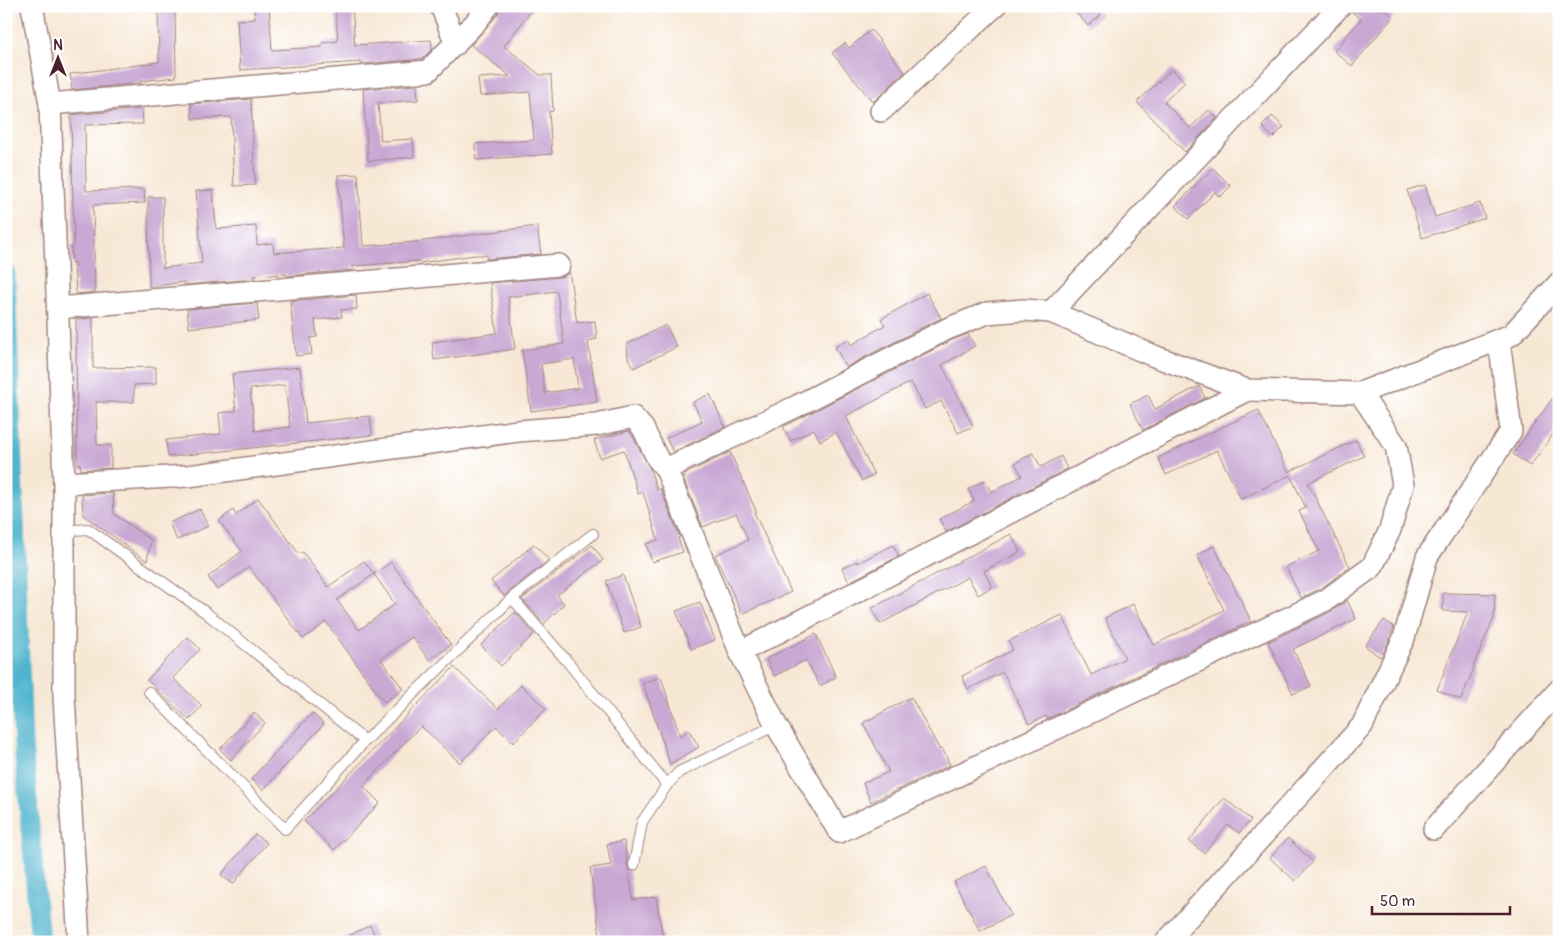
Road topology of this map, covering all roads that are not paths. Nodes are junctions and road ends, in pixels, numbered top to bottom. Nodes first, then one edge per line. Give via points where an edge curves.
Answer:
1 (32, 6) edge
2 (441, 6) edge
3 (488, 6) edge
4 (995, 6) edge
5 (1340, 6) edge
6 (976, 13) edge
7 (456, 44) junction
8 (50, 104) junction
9 (881, 111) dead end
10 (559, 265) dead end
11 (1559, 283) edge
12 (58, 308) junction
13 (1051, 312) junction
14 (1499, 340) junction
15 (1247, 390) junction
16 (1360, 393) junction
17 (666, 469) junction
18 (64, 483) junction
19 (593, 534) dead end
20 (65, 542) junction
21 (512, 598) junction
22 (740, 652) junction
23 (1559, 690) edge
24 (149, 692) dead end
25 (776, 725) junction
26 (365, 741) junction
27 (667, 785) junction
28 (1434, 830) dead end
29 (634, 865) dead end
30 (79, 942) edge
31 (1166, 942) edge

1 - 8 street
2 - 7 street
3 - 7 street
4 - 6 street
5 - 13 street
6 - 9 street
7 - 8 street via 428,72
8 - 12 street
10 - 12 street
11 - 14 street via 1512,335
12 - 18 street
13 - 15 street via 1154,356
13 - 17 street via 987,313
14 - 16 street
14 - 31 street via 1512,431 1427,557 1404,638 1362,726
15 - 16 street
15 - 22 street
16 - 25 street via 1396,446 1403,485 1390,530 1372,567 1326,600 839,832
17 - 18 street via 657,458 644,428 633,417 597,425 518,431 188,476
17 - 22 street
18 - 20 street
19 - 21 lane
20 - 26 lane via 74,530 88,529 205,612
20 - 30 street via 64,697
21 - 26 lane
21 - 27 lane
22 - 25 street
23 - 28 street
24 - 26 lane via 285,829
25 - 27 lane via 680,772
27 - 29 lane via 642,822

